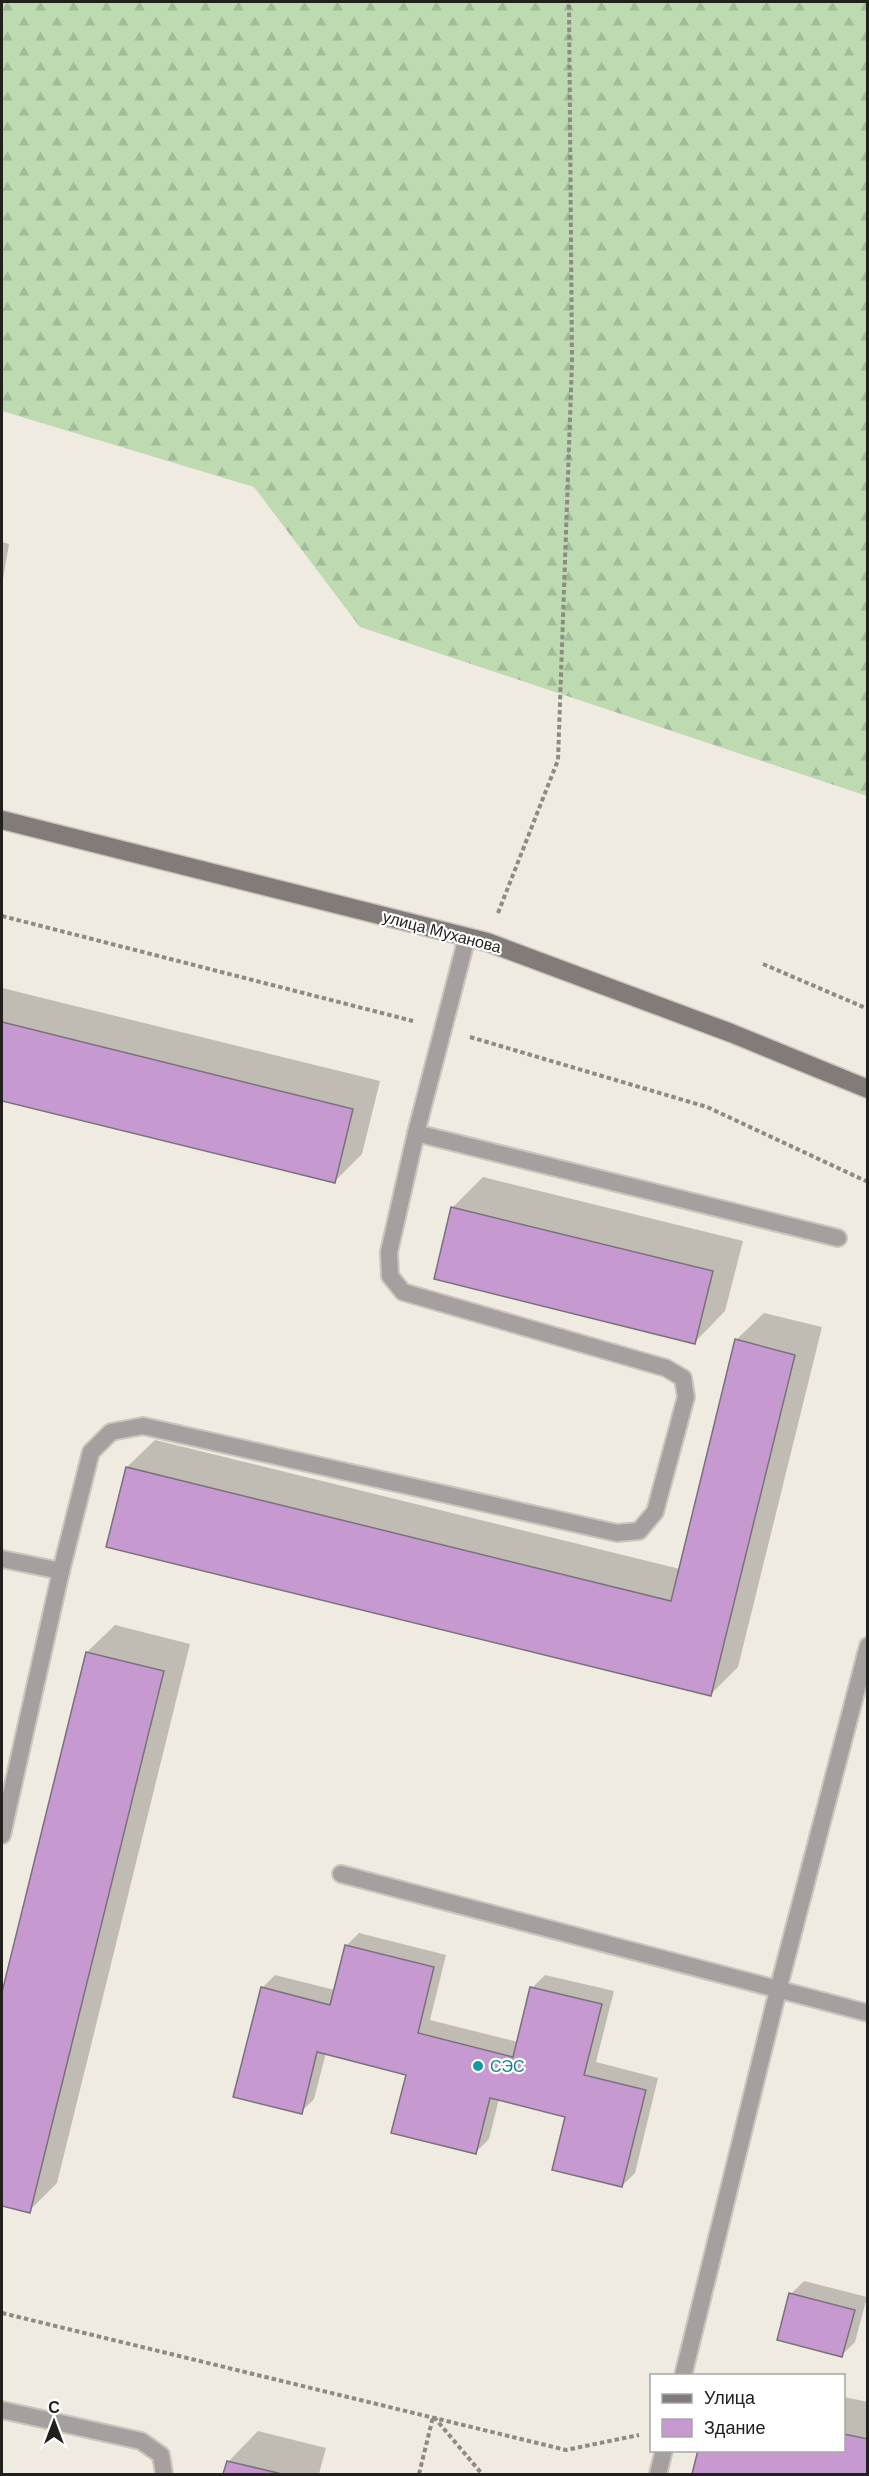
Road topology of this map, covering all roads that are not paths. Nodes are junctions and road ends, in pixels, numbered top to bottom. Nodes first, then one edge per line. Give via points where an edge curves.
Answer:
1 (2, 820) edge
2 (468, 937) junction
3 (867, 1089) edge
4 (416, 1133) junction
5 (838, 1239) dead end
6 (2, 1559) edge
7 (61, 1571) junction
8 (867, 1646) edge
9 (2, 1835) edge
10 (341, 1874) dead end
11 (778, 1990) junction
12 (867, 2013) edge
13 (683, 2374) edge
14 (2, 2410) edge
15 (664, 2452) edge
16 (164, 2475) edge
17 (658, 2475) edge

1 - 2 street, улица Муханова
2 - 3 street, улица Муханова via 731,1033
2 - 4 lane
4 - 5 lane
4 - 7 lane via 389,1252 390,1276 403,1292 666,1368 682,1378 686,1397 655,1512 639,1531 617,1533 143,1426 111,1432 91,1452
6 - 7 lane
7 - 9 lane
8 - 11 lane
10 - 11 lane
11 - 12 lane
11 - 13 lane
14 - 16 lane via 141,2441 161,2455
15 - 17 lane

